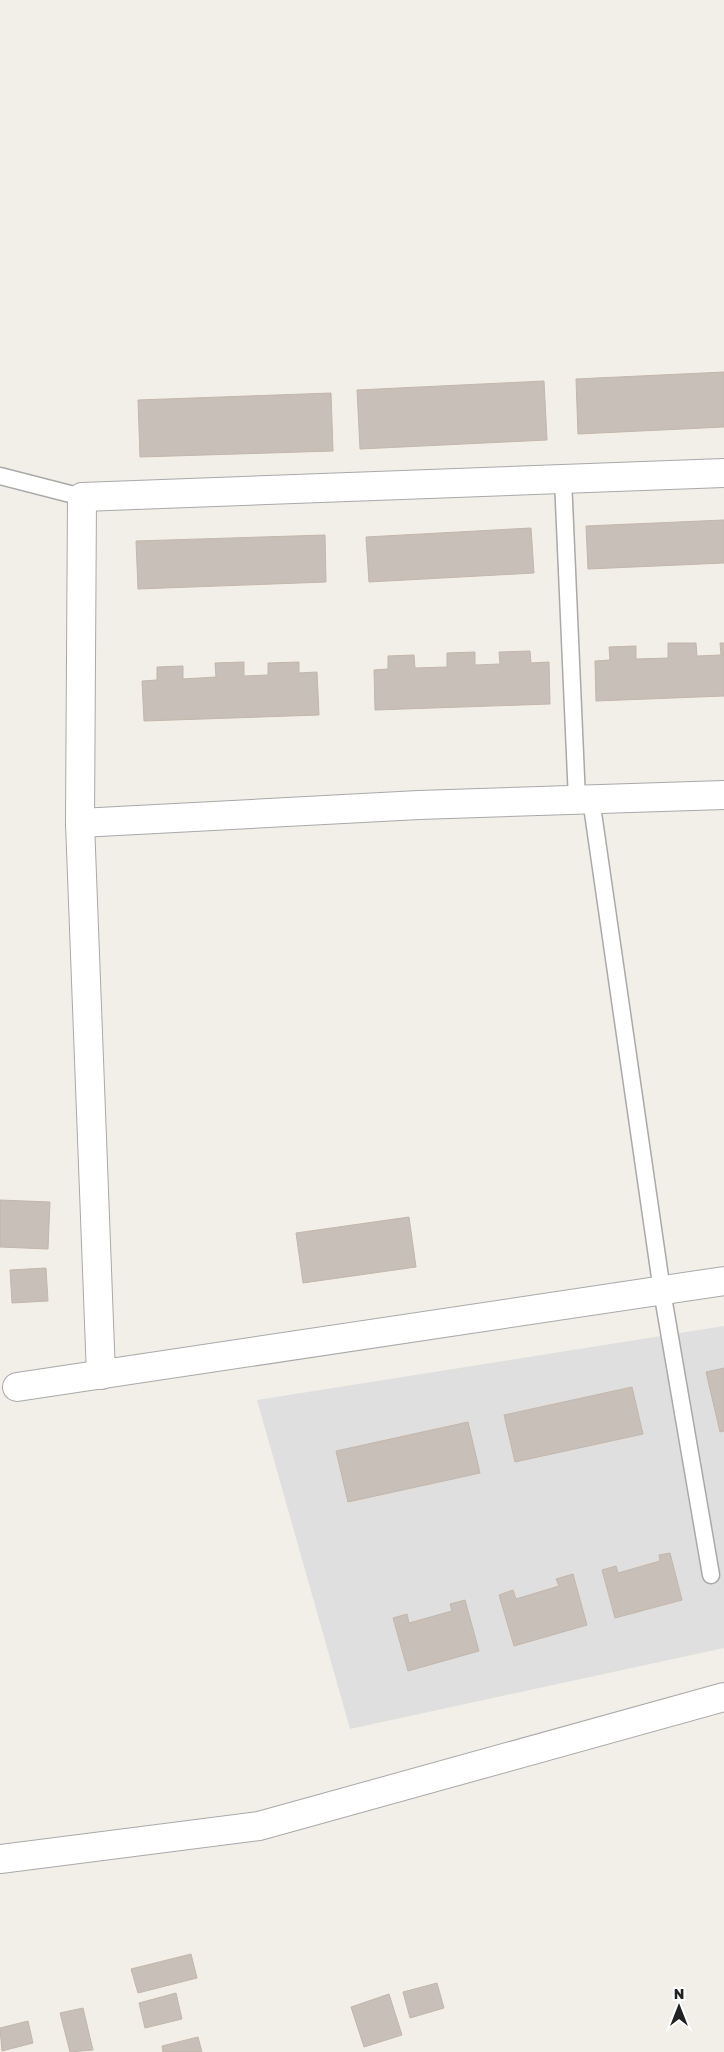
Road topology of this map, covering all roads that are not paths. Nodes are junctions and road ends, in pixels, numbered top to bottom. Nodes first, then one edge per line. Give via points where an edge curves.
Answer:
1 (724, 473) edge
2 (0, 476) edge
3 (563, 479) junction
4 (82, 497) junction
5 (724, 795) edge
6 (584, 800) junction
7 (80, 823) junction
8 (724, 1281) edge
9 (662, 1291) junction
10 (101, 1375) junction
11 (17, 1388) dead end
12 (711, 1575) dead end
13 (724, 1697) edge
14 (0, 1859) edge

1 - 3 street
2 - 4 lane
3 - 4 street
3 - 6 lane
4 - 7 street
5 - 6 street
6 - 7 street
6 - 9 lane
7 - 10 street
8 - 9 street
9 - 10 street
9 - 12 lane
10 - 11 street
13 - 14 street via 259,1826

